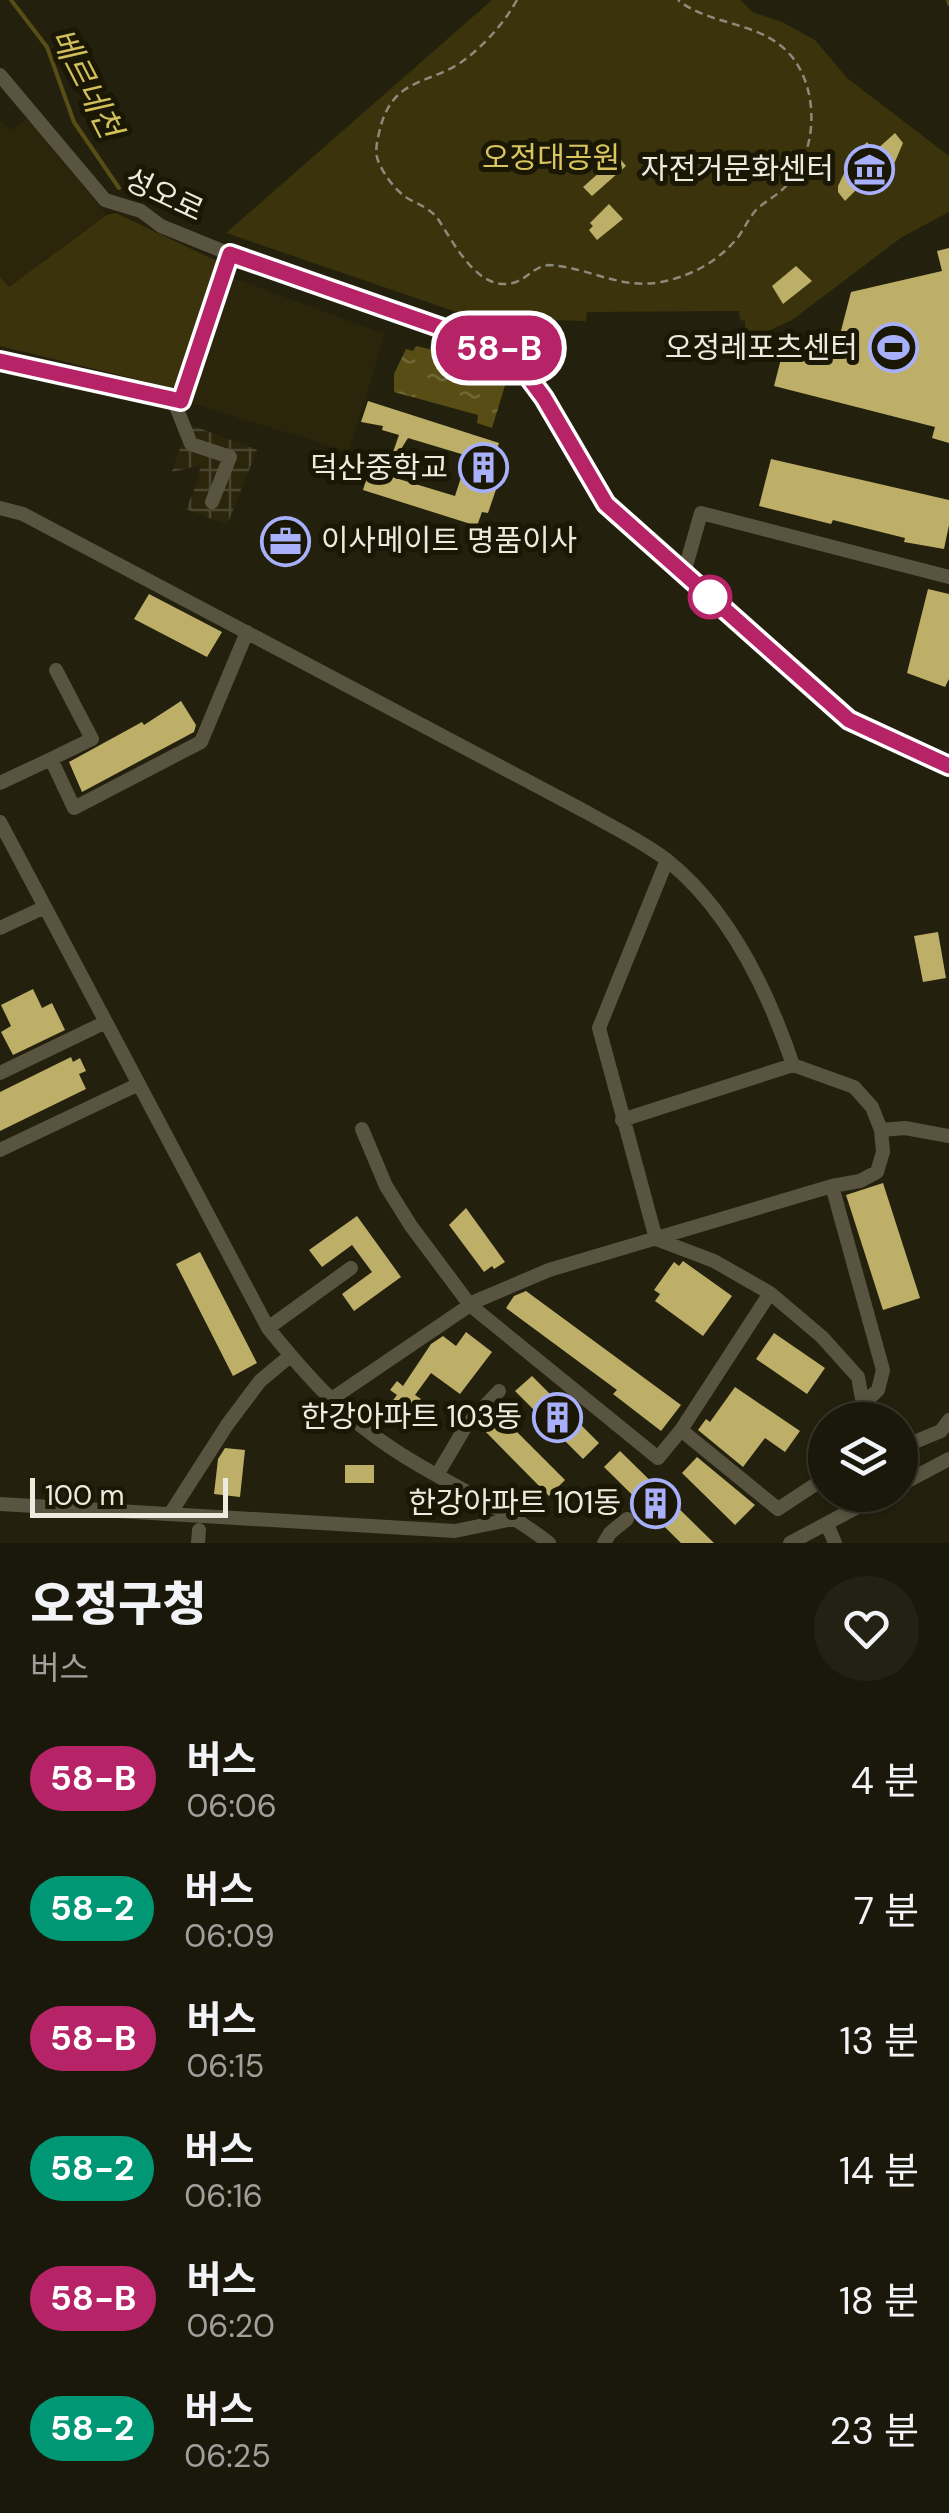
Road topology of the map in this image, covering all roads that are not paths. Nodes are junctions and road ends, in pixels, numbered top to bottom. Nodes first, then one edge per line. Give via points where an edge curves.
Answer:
1 (0, 75) edge
2 (230, 254) junction
3 (0, 361) edge
4 (173, 399) junction
5 (212, 502) dead end
6 (0, 508) edge
7 (684, 573) junction
8 (949, 577) edge
9 (246, 632) junction
10 (56, 670) dead end
11 (51, 758) junction
12 (949, 766) edge
13 (0, 783) edge
14 (0, 822) edge
15 (7, 847) edge
16 (667, 860) junction
17 (45, 907) junction
18 (0, 928) edge
19 (106, 1022) junction
20 (793, 1065) junction
21 (0, 1073) edge
22 (139, 1084) junction
23 (622, 1120) junction
24 (362, 1129) dead end
25 (882, 1130) junction
26 (949, 1136) edge
27 (0, 1150) edge
28 (832, 1186) junction
29 (656, 1239) junction
30 (351, 1268) dead end
31 (770, 1293) junction
32 (470, 1306) junction
33 (268, 1328) junction
34 (290, 1356) junction
35 (499, 1391) dead end
36 (330, 1400) junction
37 (865, 1402) joint
38 (949, 1420) edge
39 (681, 1430) junction
40 (918, 1441) edge
41 (949, 1459) edge
42 (437, 1474) junction
43 (918, 1475) edge
44 (808, 1489) edge
45 (0, 1504) edge
46 (849, 1512) edge
47 (170, 1514) junction
48 (513, 1519) junction
49 (627, 1519) dead end
50 (827, 1524) junction
51 (549, 1543) edge
52 (604, 1543) edge
53 (790, 1543) edge
54 (835, 1543) edge

1 - 2 street, 성오로 via 105,200
2 - 4 street via 181,401
2 - 7 street, 성오로 via 502,349 544,398 606,504
3 - 4 street
4 - 5 street via 192,444 230,457
6 - 9 street
7 - 8 street via 701,513
7 - 12 street, 성오로 via 849,720
9 - 11 street via 200,742 74,808
9 - 16 street
10 - 11 street via 92,739
11 - 13 street
14 - 15 street
15 - 17 street
16 - 20 street via 708,900 743,950
16 - 23 street via 598,1028
17 - 18 street
17 - 19 street
19 - 21 street
19 - 22 street
20 - 23 street
20 - 25 street via 854,1087
22 - 27 street
22 - 33 street
23 - 29 street
24 - 32 street via 386,1186
25 - 26 street
25 - 28 street via 878,1172
28 - 29 street
28 - 37 street via 883,1370 878,1390
29 - 31 street
29 - 32 street via 549,1270
30 - 33 street
31 - 37 street via 858,1377
31 - 39 street
32 - 36 street
32 - 39 street via 658,1458
33 - 34 street
34 - 36 street
34 - 47 street via 226,1425
35 - 42 street via 466,1426
36 - 42 street
38 - 40 street
39 - 44 street via 778,1509
41 - 43 street
42 - 48 street
45 - 47 street
46 - 50 street
47 - 48 street via 456,1531
48 - 51 street
49 - 52 street
50 - 53 street
50 - 54 street

